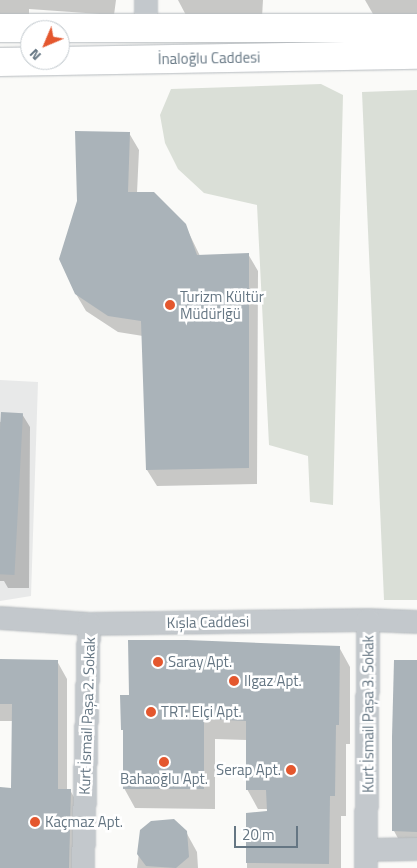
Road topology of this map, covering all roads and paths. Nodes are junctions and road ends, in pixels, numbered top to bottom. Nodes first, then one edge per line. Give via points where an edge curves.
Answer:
1 (146, 0) edge
2 (0, 28) edge
3 (417, 28) edge
4 (146, 29) junction
5 (417, 55) edge
6 (0, 62) edge
7 (0, 618) edge
8 (368, 620) junction
9 (417, 622) edge
10 (89, 624) junction
11 (417, 849) edge
12 (367, 859) edge
13 (83, 868) edge

1 - 4 street
2 - 4 main road, İnaloğlu Caddesi
3 - 4 main road, İnaloğlu Caddesi
5 - 6 main road, İnaloğlu Caddesi
7 - 10 street, Kışla Caddesi
8 - 9 street, Kışla Caddesi
8 - 10 street, Kışla Caddesi
8 - 12 street, Kurt İsmail Paşa 3. Sokak
10 - 13 street, Kurt İsmail Paşa 2. Sokak
11 - 12 street

